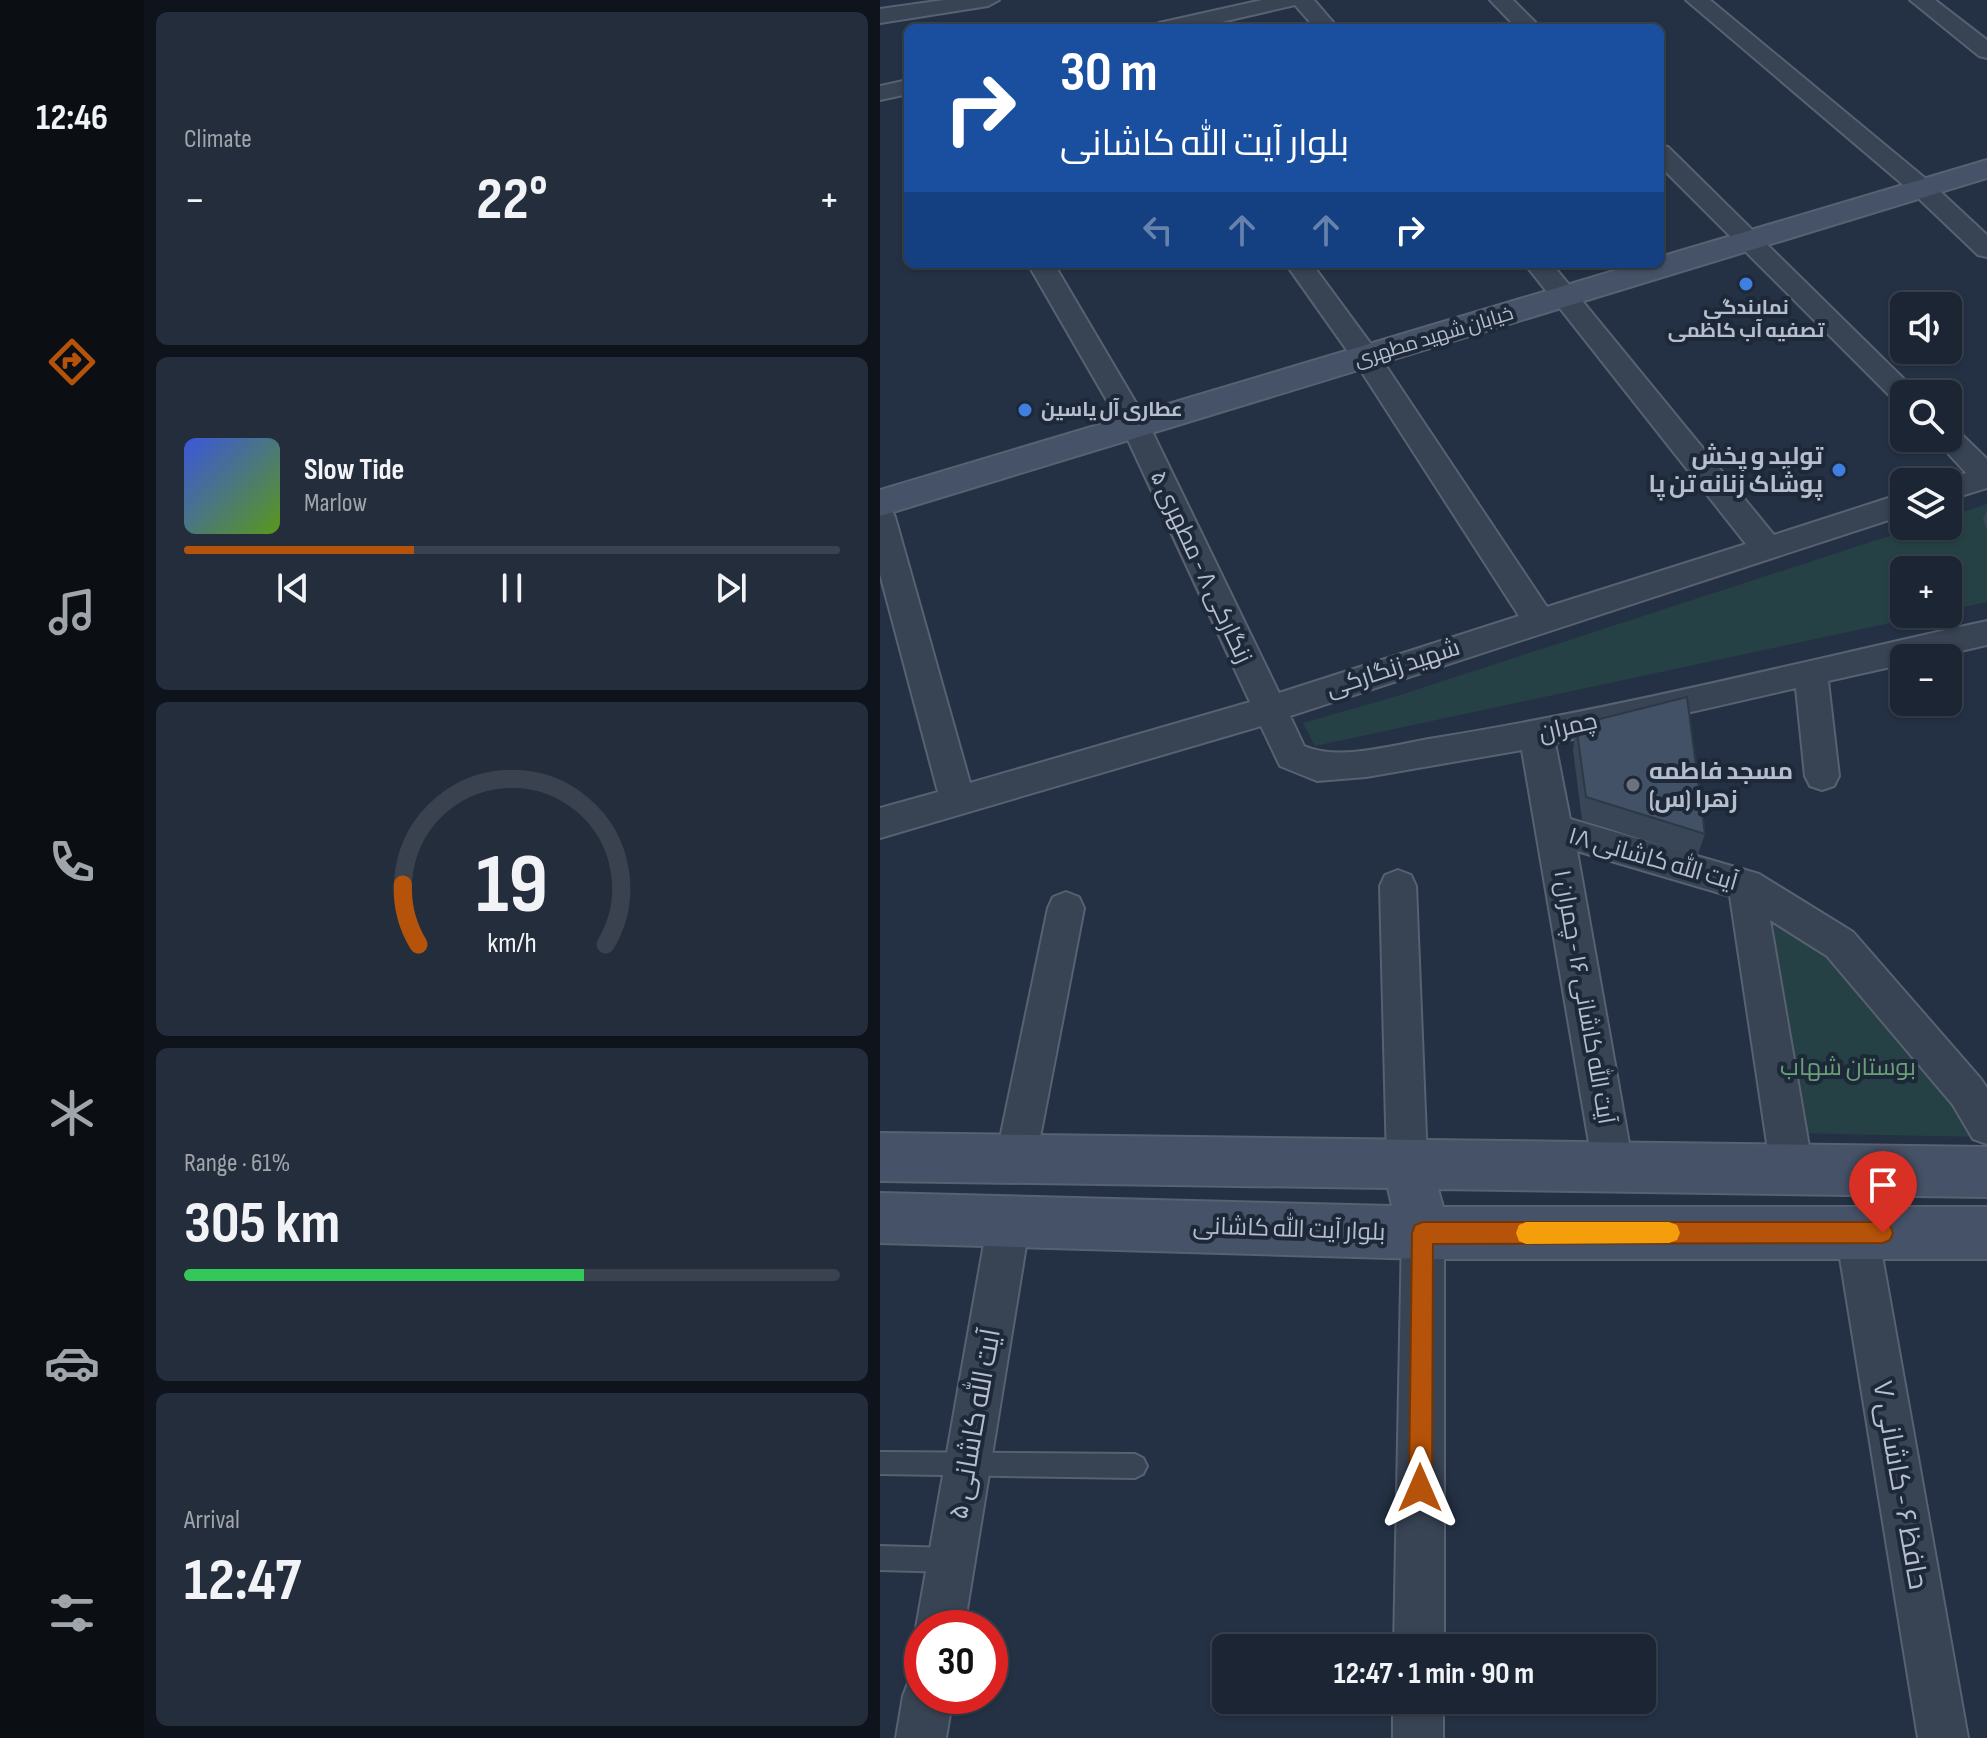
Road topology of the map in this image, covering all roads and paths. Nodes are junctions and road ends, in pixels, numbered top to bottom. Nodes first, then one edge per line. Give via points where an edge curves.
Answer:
1 (988, 0) edge
2 (1290, 0) edge
3 (1302, 0) edge
4 (1501, 0) edge
5 (1697, 0) edge
6 (1921, 0) edge
7 (880, 16) edge
8 (1185, 24) edge
9 (1323, 24) edge
10 (1526, 24) edge
11 (1987, 51) edge
12 (904, 88) edge
13 (880, 93) edge
14 (1664, 156) edge
15 (1987, 169) edge
16 (1923, 189) junction
17 (1751, 239) junction
18 (1987, 249) edge
19 (1664, 266) edge
20 (1043, 268) edge
21 (1302, 268) edge
22 (1542, 268) edge
23 (1657, 268) edge
24 (1567, 296) junction
25 (1366, 357) junction
26 (1891, 380) edge
27 (1135, 425) junction
28 (1962, 452) edge
29 (1987, 477) edge
30 (1962, 485) edge
31 (880, 503) edge
32 (1890, 508) edge
33 (880, 517) edge
34 (1767, 548) junction
35 (1538, 620) junction
36 (1987, 633) edge
37 (1811, 672) junction
38 (1268, 710) junction
39 (1536, 734) junction
40 (1822, 776) dead end
41 (958, 803) junction
42 (880, 823) edge
43 (1553, 829) junction
44 (1746, 885) junction
45 (1398, 886) dead end
46 (1066, 908) dead end
47 (1987, 1125) edge
48 (880, 1157) edge
49 (1016, 1158) junction
50 (1407, 1162) junction
51 (1613, 1166) junction
52 (1792, 1170) junction
53 (1987, 1172) edge
54 (880, 1218) edge
55 (1009, 1221) junction
56 (1423, 1233) junction
57 (1857, 1233) junction
58 (1987, 1233) edge
59 (880, 1463) edge
60 (968, 1464) junction
61 (1135, 1466) dead end
62 (880, 1558) edge
63 (952, 1560) junction
64 (943, 1610) edge
65 (1419, 1634) edge
66 (925, 1714) edge
67 (1418, 1714) edge
68 (921, 1738) edge
69 (1418, 1738) edge
70 (1943, 1738) edge

1 - 7 street
2 - 8 street
3 - 9 street
4 - 10 street
5 - 16 street
6 - 11 street
12 - 13 street
14 - 17 street
15 - 16 main road, خیابان شهید مطهری
16 - 17 main road, خیابان شهید مطهری
16 - 18 street
17 - 19 main road, خیابان شهید مطهری
17 - 26 street
20 - 27 street, زنگارکی ۸ - مطهری ۵
21 - 25 street
22 - 24 street
23 - 24 main road, خیابان شهید مطهری
24 - 25 main road, خیابان شهید مطهری
24 - 34 street
25 - 27 main road, خیابان شهید مطهری
25 - 35 street
27 - 31 main road, خیابان شهید مطهری
27 - 38 street, زنگارکی ۸ - مطهری ۵
28 - 29 street
29 - 30 street
32 - 34 street, شهید زنگارکی
33 - 41 street
34 - 35 street, شهید زنگارکی
35 - 38 street, شهید زنگارکی
36 - 37 street, چمران
37 - 39 street, چمران
37 - 40 street
38 - 39 street, چمران via 1292,756 1317,767
38 - 41 street, شهید زنگارکی
39 - 43 street, آیت الله کاشانی ۱۶ - چمران ۱
41 - 42 street, شهید زنگارکی
43 - 44 street, آیت الله کاشانی ۱۸
43 - 51 street, آیت الله کاشانی ۱۶ - چمران ۱
44 - 47 street, آیت الله کاشانی ۱۸ via 1840,944 1967,1092
44 - 52 street
45 - 50 street
46 - 49 street
48 - 49 main road
49 - 50 main road
50 - 51 main road
50 - 56 main road
51 - 52 main road
52 - 53 main road
54 - 55 main road, بلوار آیت الله کاشانی
55 - 56 main road, بلوار آیت الله کاشانی
55 - 60 street, آیت الله کاشانی ۵
56 - 57 main road, بلوار آیت الله کاشانی
56 - 65 street
57 - 58 main road, بلوار آیت الله کاشانی
57 - 70 street, حافظ ۶ - کاشانی ۷
59 - 60 lane
60 - 61 lane
60 - 63 street, آیت الله کاشانی ۵
62 - 63 lane
63 - 64 street, آیت الله کاشانی ۵
66 - 68 street
67 - 69 street

